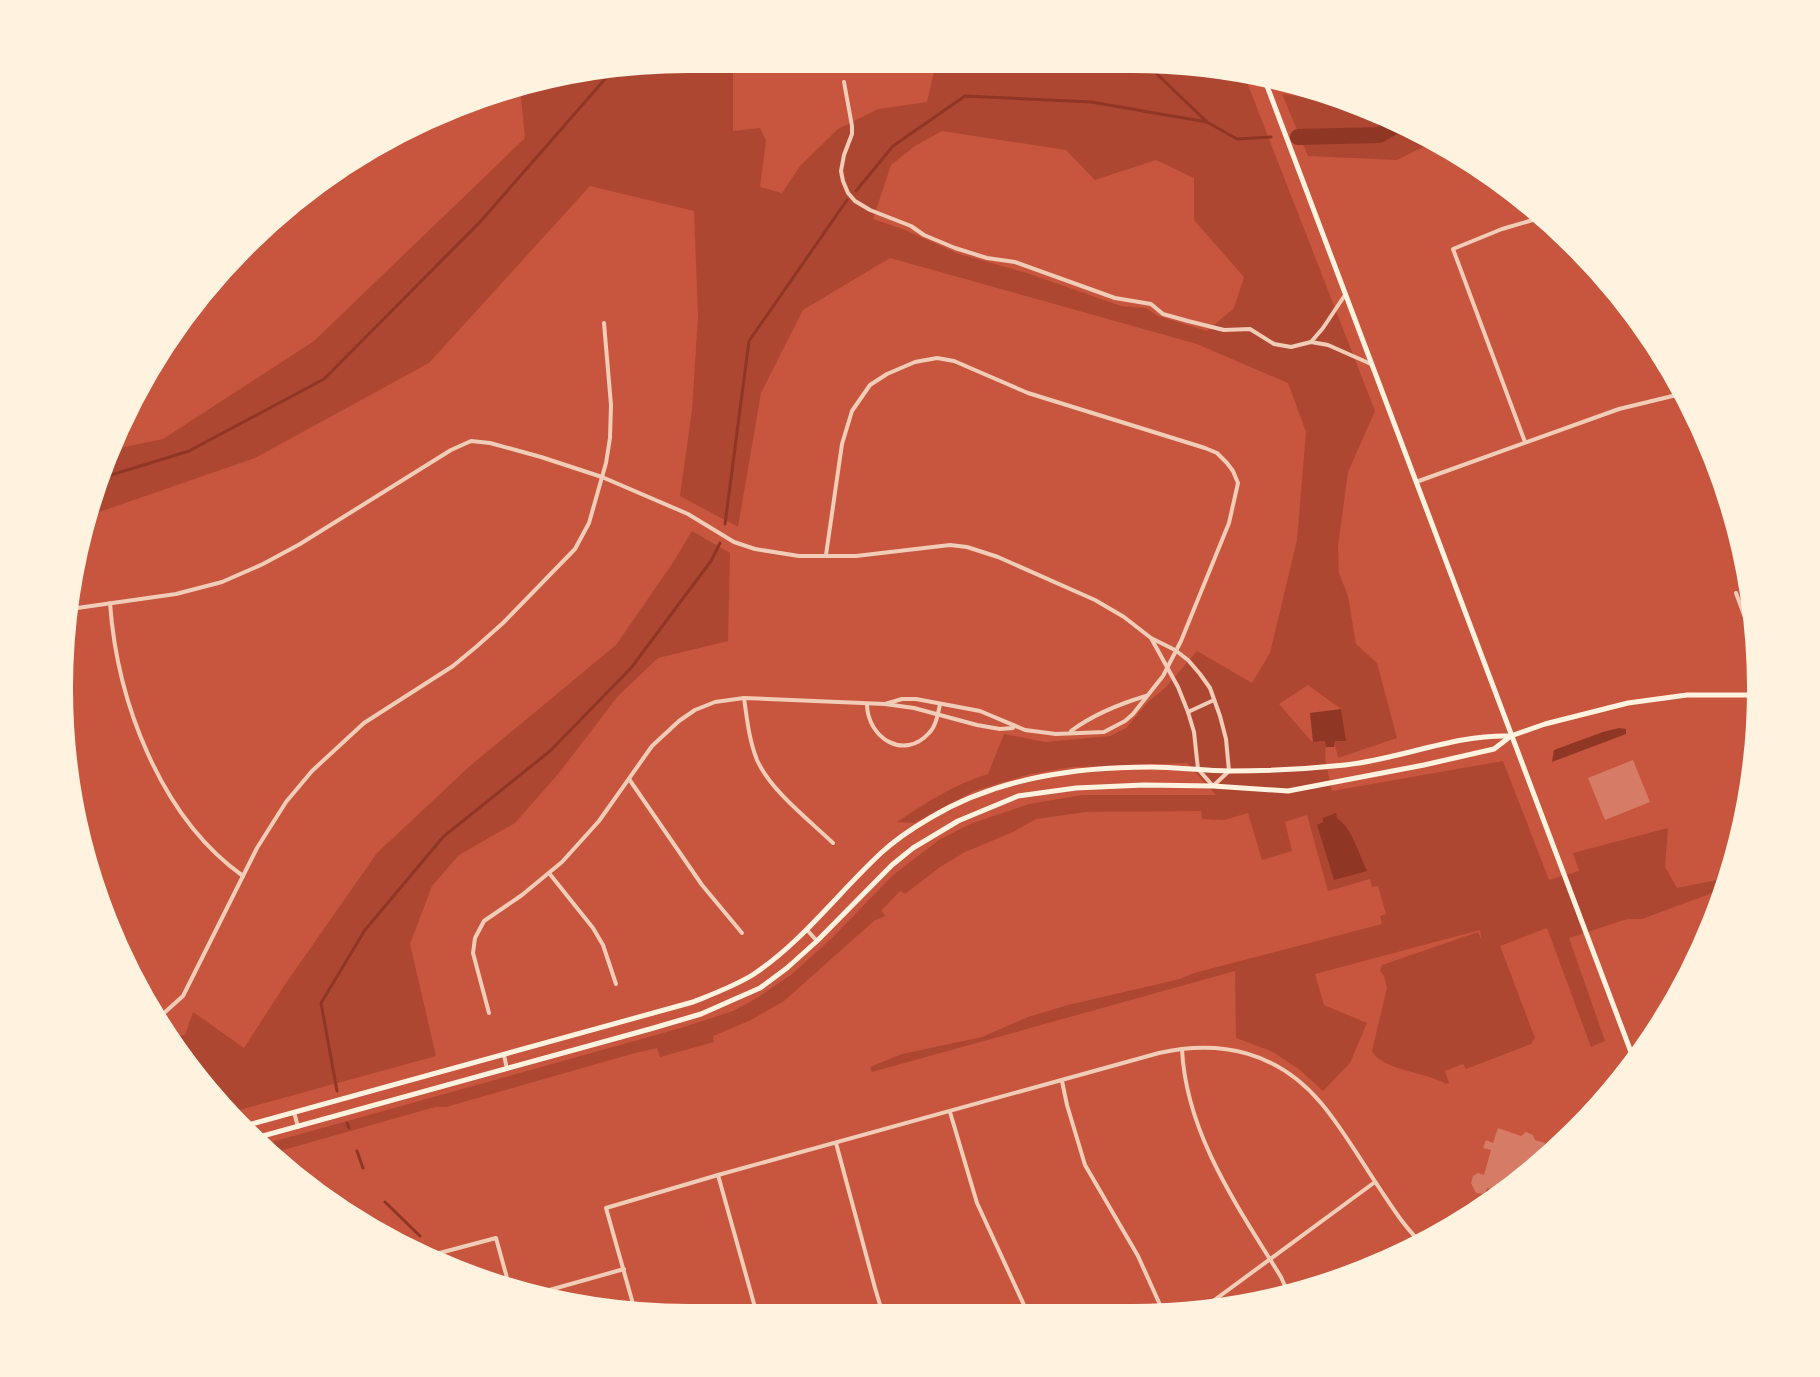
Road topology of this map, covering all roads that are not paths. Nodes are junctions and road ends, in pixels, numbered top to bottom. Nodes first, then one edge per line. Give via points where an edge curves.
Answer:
1 (844, 82) dead end
2 (1266, 83) edge
3 (1537, 219) edge
4 (1345, 295) junction
5 (604, 323) dead end
6 (1311, 342) junction
7 (1371, 364) junction
8 (1678, 395) edge
9 (1525, 442) junction
10 (602, 477) junction
11 (1416, 482) junction
12 (826, 555) junction
13 (1736, 593) dead end
14 (110, 603) junction
15 (73, 609) edge
16 (1749, 628) edge
17 (1151, 638) junction
18 (1175, 650) junction
19 (1167, 668) junction
20 (1752, 695) edge
21 (1147, 696) junction
22 (744, 698) junction
23 (1214, 700) junction
24 (867, 704) junction
25 (885, 704) junction
26 (940, 704) junction
27 (1188, 712) junction
28 (938, 715) junction
29 (1017, 728) junction
30 (1069, 732) junction
31 (1511, 736) junction
32 (1198, 769) junction
33 (1229, 771) junction
34 (629, 779) junction
35 (1213, 786) junction
36 (833, 843) dead end
37 (549, 873) junction
38 (243, 876) junction
39 (807, 930) junction
40 (742, 933) dead end
41 (817, 941) junction
42 (616, 984) dead end
43 (489, 1013) dead end
44 (161, 1015) edge
45 (1182, 1048) junction
46 (504, 1055) junction
47 (1632, 1055) edge
48 (507, 1069) junction
49 (1062, 1081) junction
50 (950, 1111) junction
51 (294, 1112) junction
52 (248, 1125) edge
53 (298, 1127) junction
54 (260, 1137) edge
55 (836, 1143) junction
56 (718, 1175) junction
57 (1375, 1182) junction
58 (1418, 1239) edge
59 (434, 1254) edge
60 (1270, 1260) junction
61 (624, 1269) junction
62 (508, 1282) edge
63 (1286, 1289) edge
64 (544, 1292) edge
65 (1209, 1304) edge
66 (634, 1307) edge
67 (1162, 1308) edge
68 (755, 1309) edge
69 (881, 1309) edge
70 (1026, 1309) edge

1 - 6 street via 852,134 841,171 848,193 863,206 958,249 1015,262 1115,298 1151,304 1163,314 1224,330 1250,329 1274,344
2 - 4 main road
3 - 9 street via 1453,249
4 - 6 street
4 - 7 main road
5 - 10 street via 611,405
6 - 7 street
7 - 11 main road
8 - 9 street
9 - 11 street
10 - 12 street via 688,514 744,546
10 - 14 street via 471,441 263,564 196,590
10 - 38 street via 583,538 566,560 453,666 364,723 323,759 286,802
11 - 31 main road
12 - 17 street via 967,547 1095,600
12 - 18 street via 842,444 862,394 900,366 937,358 954,361 1040,397 1205,448 1227,463 1238,483 1229,523
13 - 16 street
14 - 15 street
14 - 38 street via 124,693 153,765 204,842
17 - 18 street
17 - 19 street
18 - 19 street
18 - 23 street via 1200,674
19 - 21 street
19 - 27 street
20 - 31 main road via 1687,695 1628,703
21 - 30 street via 1112,707
21 - 30 street via 1115,727 1088,734
22 - 24 street
22 - 34 street via 715,702 679,721 652,746
22 - 36 street via 761,769
23 - 27 street
23 - 33 street
24 - 25 street
24 - 28 street via 877,734 899,745 927,735
25 - 26 street via 902,699
25 - 28 street
26 - 28 street
26 - 29 street via 980,711
27 - 32 street
28 - 29 street
29 - 30 street
31 - 33 main road via 1488,735 1350,765
31 - 35 main road via 1494,749 1288,791
31 - 47 main road
32 - 33 main road
32 - 35 street
32 - 39 main road via 1080,771 980,794 931,817 882,852
33 - 35 street
34 - 37 street via 584,839
34 - 40 street
35 - 41 main road via 1076,788 1018,796 913,848
37 - 42 street via 593,928
37 - 43 street via 478,930 473,953
38 - 44 street via 183,996
39 - 41 street
39 - 46 main road via 752,975 693,1002
41 - 48 main road via 760,988 701,1014
45 - 49 street
45 - 57 street via 1239,1051 1285,1071 1321,1103
45 - 60 street via 1200,1133
46 - 48 street
46 - 51 main road
48 - 53 main road
49 - 50 street
49 - 67 street via 1085,1165
50 - 55 street
50 - 70 street via 977,1203
51 - 52 main road
51 - 53 street
53 - 54 main road
55 - 56 street
55 - 69 street
56 - 61 street via 606,1208
56 - 68 street
57 - 58 street
57 - 60 street
59 - 62 street via 496,1238
60 - 63 street
60 - 65 street
61 - 64 street
61 - 66 street

